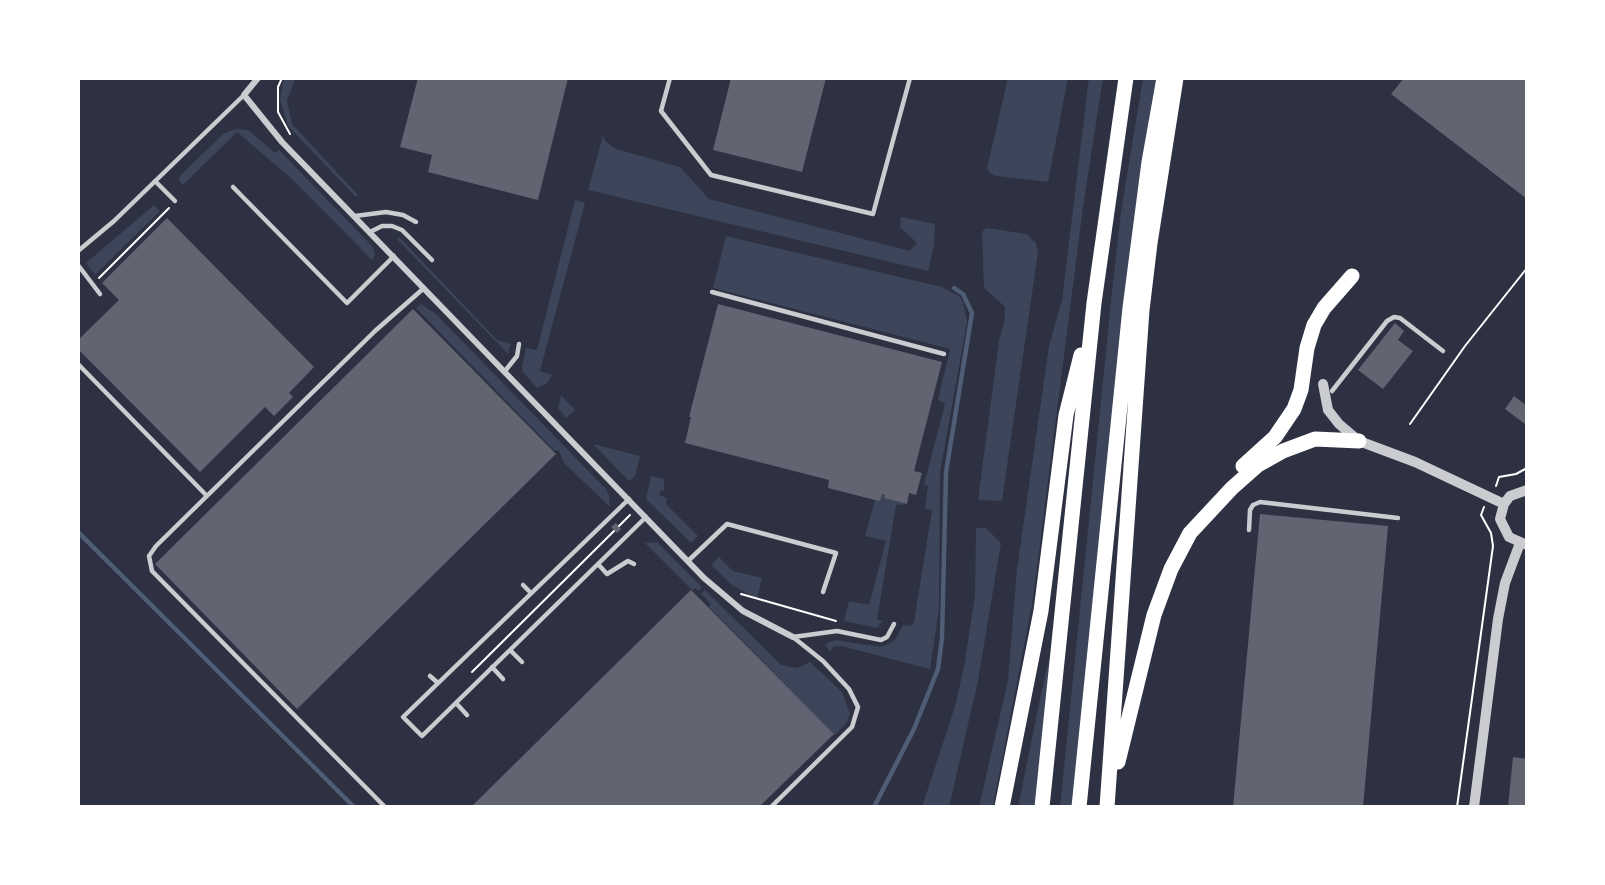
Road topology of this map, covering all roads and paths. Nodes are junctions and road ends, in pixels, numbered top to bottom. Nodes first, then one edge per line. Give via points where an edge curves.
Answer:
1 (258, 78) edge
2 (282, 78) edge
3 (670, 78) edge
4 (910, 78) edge
5 (1126, 78) edge
6 (1164, 78) edge
7 (1176, 78) edge
8 (244, 95) junction
9 (291, 135) dead end
10 (155, 181) junction
11 (233, 187) dead end
12 (175, 201) joint
13 (355, 216) junction
14 (416, 222) dead end
15 (370, 232) junction
16 (78, 251) edge
17 (394, 256) junction
18 (432, 260) dead end
19 (78, 265) edge
20 (1527, 268) edge
21 (1352, 276) dead end
22 (93, 284) junction
23 (424, 288) junction
24 (712, 292) dead end
25 (100, 294) dead end
26 (1094, 303) junction
27 (519, 344) dead end
28 (1443, 351) dead end
29 (944, 354) dead end
30 (78, 364) edge
31 (505, 371) junction
32 (1323, 384) dead end
33 (1332, 391) dead end
34 (1410, 424) dead end
35 (1359, 441) junction
36 (1527, 468) edge
37 (1527, 490) edge
38 (207, 496) junction
39 (1491, 497) junction
40 (629, 499) junction
41 (1503, 504) junction
42 (646, 517) junction
43 (1398, 519) dead end
44 (1248, 530) dead end
45 (614, 531) dead end
46 (1190, 533) junction
47 (1524, 544) edge
48 (688, 561) junction
49 (598, 564) junction
50 (634, 564) dead end
51 (523, 585) dead end
52 (736, 591) dead end
53 (823, 592) dead end
54 (531, 593) junction
55 (843, 623) dead end
56 (894, 624) dead end
57 (792, 637) junction
58 (510, 650) junction
59 (522, 662) dead end
60 (492, 668) junction
61 (430, 676) dead end
62 (503, 679) dead end
63 (480, 680) junction
64 (438, 683) junction
65 (456, 703) junction
66 (467, 715) dead end
67 (385, 807) edge
68 (771, 807) edge
69 (1002, 807) edge
70 (1042, 807) edge
71 (1079, 807) edge
72 (1107, 807) edge
73 (1457, 807) edge
74 (1474, 807) edge

1 - 8 street
2 - 9 path via 278,112
3 - 4 lane via 662,111 711,175 873,214
5 - 26 highway
6 - 71 highway via 1130,308
7 - 72 highway via 1142,310
8 - 10 lane
8 - 13 street via 282,142
10 - 12 lane
10 - 16 lane
11 - 17 lane via 347,303
12 - 22 path
13 - 14 lane via 387,212
13 - 15 street
15 - 17 street
15 - 18 lane via 382,226 402,230
17 - 23 street
19 - 22 lane
20 - 34 path
21 - 46 highway via 1314,325 1300,390 1287,420 1264,447 1220,486
22 - 25 lane
23 - 31 street
23 - 38 lane
24 - 29 lane
26 - 69 highway via 1066,415 1041,611
26 - 70 highway
27 - 31 lane via 517,356
28 - 33 lane via 1394,317
30 - 38 lane
31 - 40 street
32 - 35 street via 1329,410
35 - 39 street
35 - 46 highway via 1315,440 1271,457 1232,488
36 - 39 path via 1499,477
37 - 41 street via 1514,494
38 - 67 lane via 156,546 149,556 152,571
39 - 41 street
39 - 73 path via 1481,514 1493,546
40 - 42 street
40 - 54 lane
41 - 47 street via 1503,530
42 - 48 street
42 - 49 lane
43 - 44 lane via 1260,502 1250,510
45 - 63 path via 472,672
46 - 72 highway via 1154,615
47 - 74 street via 1505,583
48 - 53 lane via 726,524 836,552
48 - 57 street via 743,611
49 - 50 lane via 607,574 628,561
49 - 58 lane
51 - 54 lane
52 - 55 path via 752,599
54 - 64 lane
56 - 57 lane via 881,640 837,631
57 - 68 lane via 849,688 858,707 852,727
58 - 59 lane
58 - 60 lane
60 - 62 lane
60 - 63 lane
61 - 64 lane
63 - 65 lane
64 - 65 lane via 403,717 422,736
65 - 66 lane

